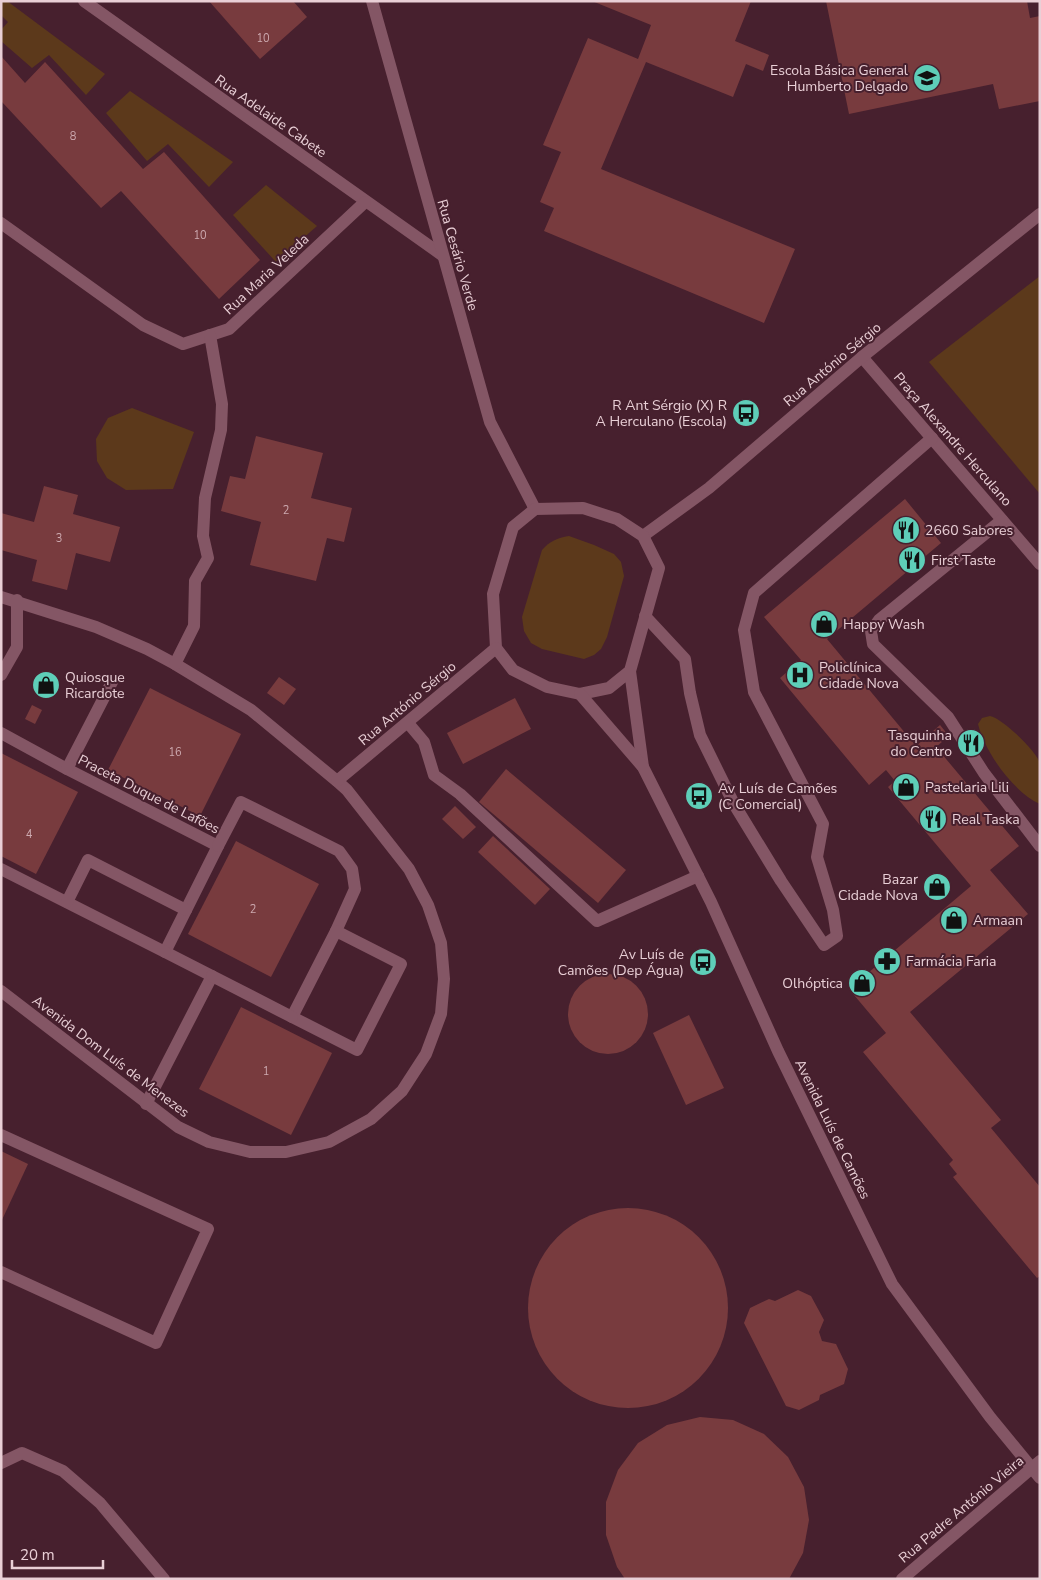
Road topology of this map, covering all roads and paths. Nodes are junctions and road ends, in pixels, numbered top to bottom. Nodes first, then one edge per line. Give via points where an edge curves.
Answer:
1 (84, 1) edge
2 (372, 1) edge
3 (365, 202) junction
4 (1040, 214) edge
5 (1, 223) edge
6 (442, 255) junction
7 (210, 335) junction
8 (862, 357) junction
9 (932, 438) junction
10 (535, 509) junction
11 (1002, 520) junction
12 (643, 536) junction
13 (1040, 564) edge
14 (1, 597) edge
15 (17, 600) junction
16 (645, 616) junction
17 (496, 648) junction
18 (175, 664) junction
19 (630, 671) junction
20 (1, 675) edge
21 (112, 682) dead end
22 (580, 694) junction
23 (408, 723) junction
24 (1, 733) edge
25 (643, 766) junction
26 (67, 770) junction
27 (337, 781) junction
28 (218, 846) junction
29 (1040, 846) edge
30 (1, 869) edge
31 (698, 876) junction
32 (67, 902) junction
33 (186, 910) junction
34 (336, 931) junction
35 (165, 952) junction
36 (212, 976) junction
37 (1, 991) edge
38 (292, 1017) junction
39 (146, 1104) junction
40 (1, 1135) edge
41 (1, 1272) edge
42 (1, 1463) edge
43 (1037, 1469) edge
44 (164, 1579) edge
45 (902, 1579) edge

1 - 3 street, Rua Adelaide Cabete
2 - 6 street, Rua Cesário Verde
3 - 6 street, Rua Adelaide Cabete
3 - 7 street, Rua Maria Veleda via 229,329
4 - 8 street, Rua António Sérgio
5 - 7 street, Rua Maria Veleda via 143,325 183,344
6 - 10 street, Rua Cesário Verde via 490,422
7 - 18 street via 222,404 221,430 205,498 202,536 208,558 195,581 194,626
8 - 9 street, Praça Alexandre Herculano
8 - 12 street, Rua António Sérgio via 709,488
9 - 11 street, Praça Alexandre Herculano
9 - 16 street via 754,593 744,630 754,692 824,824 816,857 833,910 837,936 824,945 734,804 700,735 686,659
10 - 12 street via 584,508 617,519
10 - 17 street via 513,527 494,594
11 - 13 street, Praça Alexandre Herculano
11 - 29 street via 880,620 871,631 873,644 948,717 984,773
12 - 16 street via 659,568
14 - 15 street, Avenida Dom Luís de Menezes
15 - 18 street, Avenida Dom Luís de Menezes via 96,627
15 - 20 street via 17,647
16 - 19 street
17 - 22 street via 513,670 547,687
17 - 23 street, Rua António Sérgio
18 - 27 street, Avenida Dom Luís de Menezes via 251,710
19 - 22 street via 609,688
19 - 25 street
21 - 26 street
22 - 25 street
23 - 27 street, Rua António Sérgio
23 - 31 street via 424,742 434,775 460,794 597,921
24 - 26 street, Praceta Duque de Lafões
25 - 31 street, Avenida Luís de Camões
26 - 28 street, Praceta Duque de Lafões
27 - 39 street, Avenida Dom Luís de Menezes via 409,869 428,905 441,943 444,979 441,1014 426,1054 402,1091 371,1119 329,1142 286,1152 250,1152 209,1142 178,1127
28 - 33 street, Praceta Duque de Lafões
28 - 34 street via 241,802 340,851 352,868 355,889
30 - 32 street
31 - 43 street, Avenida Luís de Camões via 778,1052 892,1284 990,1417
32 - 33 street via 88,860
32 - 35 street
33 - 35 street, Praceta Duque de Lafões
34 - 38 street
34 - 38 street via 401,964 357,1050
35 - 36 street
36 - 38 street
36 - 39 street
37 - 39 street, Avenida Dom Luís de Menezes
40 - 41 street via 208,1229 156,1343
42 - 44 street via 22,1453 63,1471 100,1503
43 - 45 street, Rua Padre António Vieira

